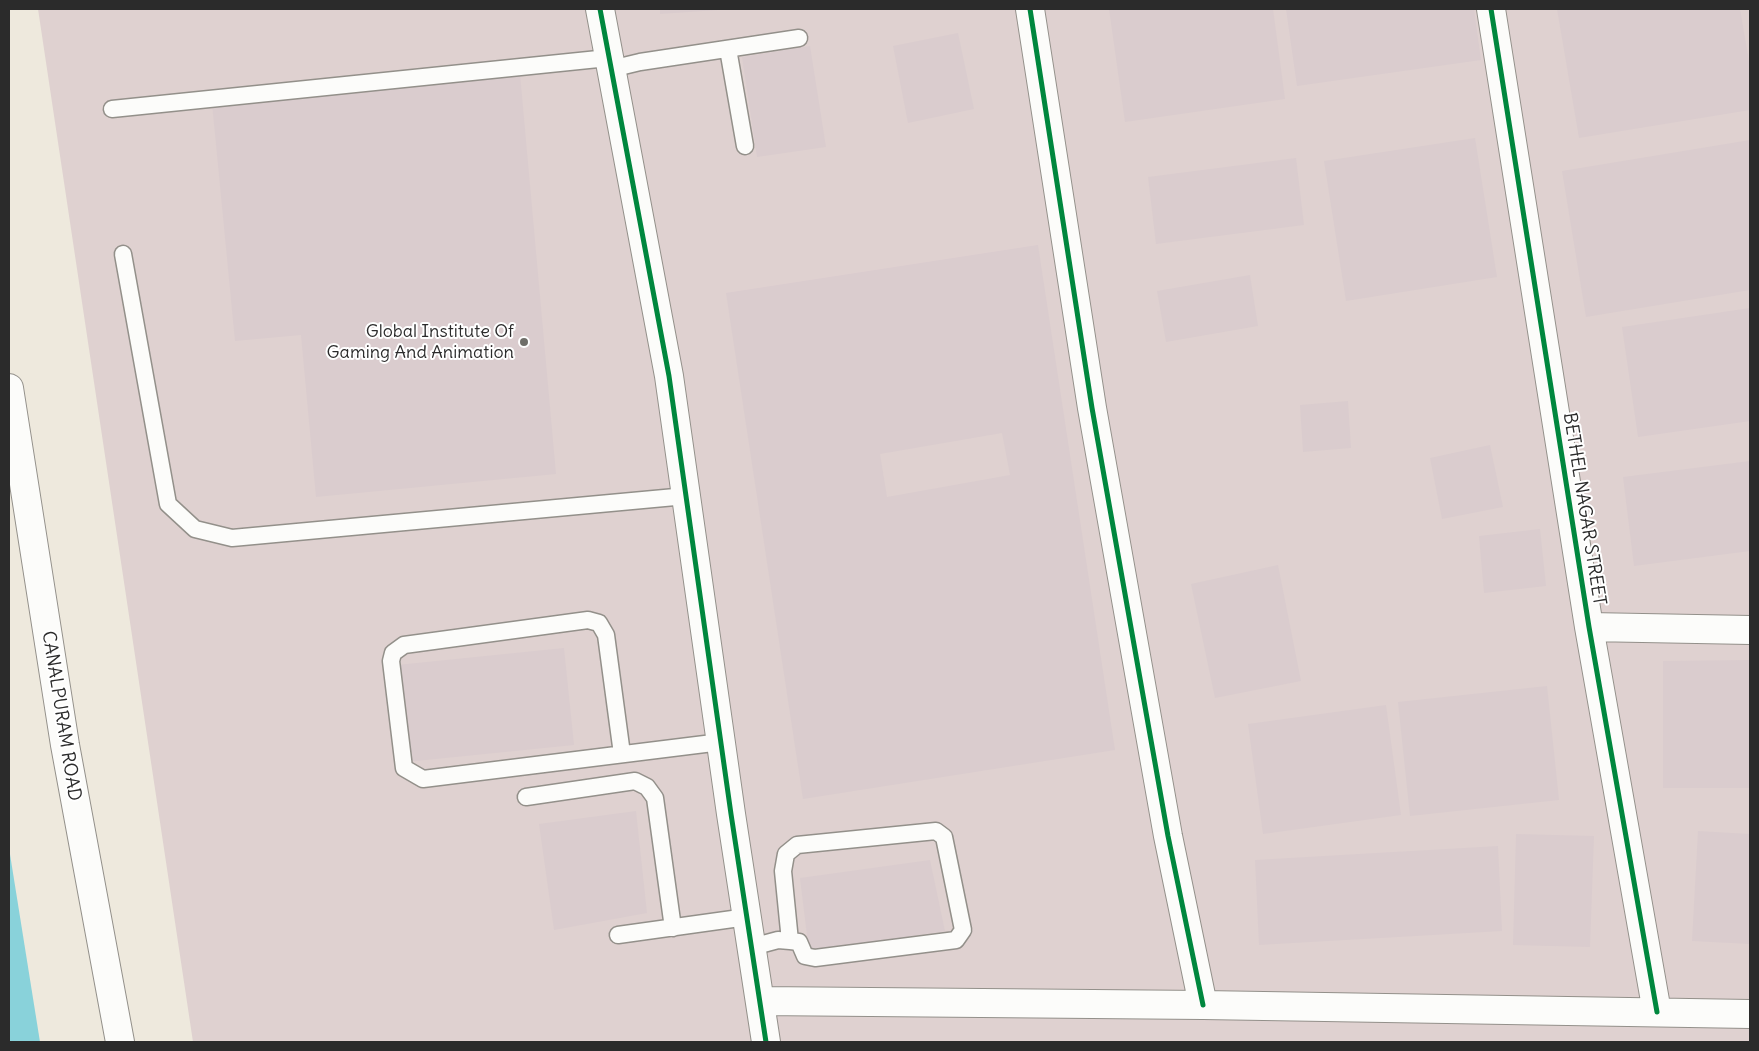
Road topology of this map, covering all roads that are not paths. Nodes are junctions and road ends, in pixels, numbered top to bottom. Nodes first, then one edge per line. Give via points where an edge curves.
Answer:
1 (600, 9) edge
2 (1030, 9) edge
3 (1491, 9) edge
4 (799, 38) dead end
5 (728, 49) junction
6 (610, 63) junction
7 (112, 109) dead end
8 (745, 146) dead end
9 (123, 254) dead end
10 (9, 388) edge
11 (686, 496) junction
12 (1589, 627) junction
13 (1750, 630) edge
14 (722, 742) junction
15 (622, 754) junction
16 (526, 797) dead end
17 (747, 917) junction
18 (673, 928) junction
19 (618, 935) dead end
20 (790, 941) junction
21 (752, 947) junction
22 (760, 1001) junction
23 (1203, 1005) junction
24 (1657, 1012) junction
25 (1750, 1014) edge
26 (120, 1042) edge
27 (766, 1042) edge

1 - 6 street
2 - 23 street via 1092,408 1168,836
3 - 12 street, BETHEL NAGAR STREET
4 - 5 lane
5 - 6 lane via 640,62
5 - 8 lane
6 - 7 lane
6 - 11 street via 669,376
9 - 11 lane via 168,504 195,529 232,538
10 - 26 street, CANALPURAM ROAD via 65,745
11 - 14 street
12 - 13 street
12 - 24 street, BETHEL NAGAR STREET
14 - 15 lane
14 - 17 street
15 - 15 lane via 423,779 404,768 391,661 393,653 404,645 588,620 599,623 606,635
16 - 18 lane via 635,781 648,787 655,798
17 - 18 lane
17 - 21 street
18 - 19 lane
20 - 20 lane via 799,942 805,956 815,958 956,940 962,930 944,836 936,831 797,845 786,854 783,870
20 - 21 lane via 778,940
21 - 22 street
22 - 23 street
22 - 27 street
23 - 24 street
24 - 25 street

